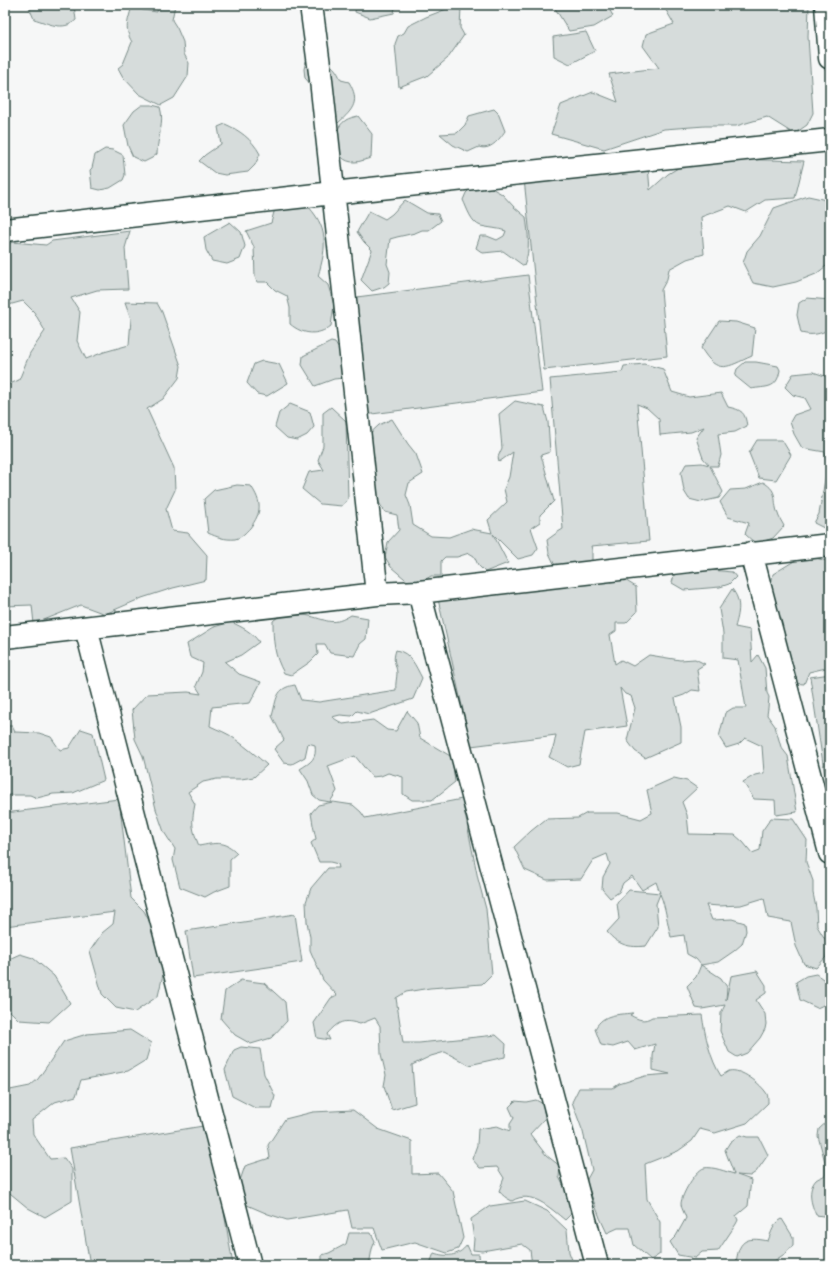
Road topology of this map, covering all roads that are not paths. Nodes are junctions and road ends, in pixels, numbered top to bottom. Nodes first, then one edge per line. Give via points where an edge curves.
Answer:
1 (311, 5) edge
2 (826, 5) edge
3 (830, 58) edge
4 (830, 140) edge
5 (332, 193) junction
6 (5, 230) edge
7 (830, 545) edge
8 (751, 553) junction
9 (419, 592) junction
10 (377, 594) junction
11 (86, 628) junction
12 (5, 637) edge
13 (830, 853) edge
14 (250, 1265) edge
15 (597, 1265) edge

1 - 5 street
2 - 3 street
4 - 5 street
5 - 6 street
5 - 10 street
7 - 8 street
8 - 9 street
8 - 13 street
9 - 10 street
9 - 15 street
10 - 11 street
11 - 12 street
11 - 14 street

